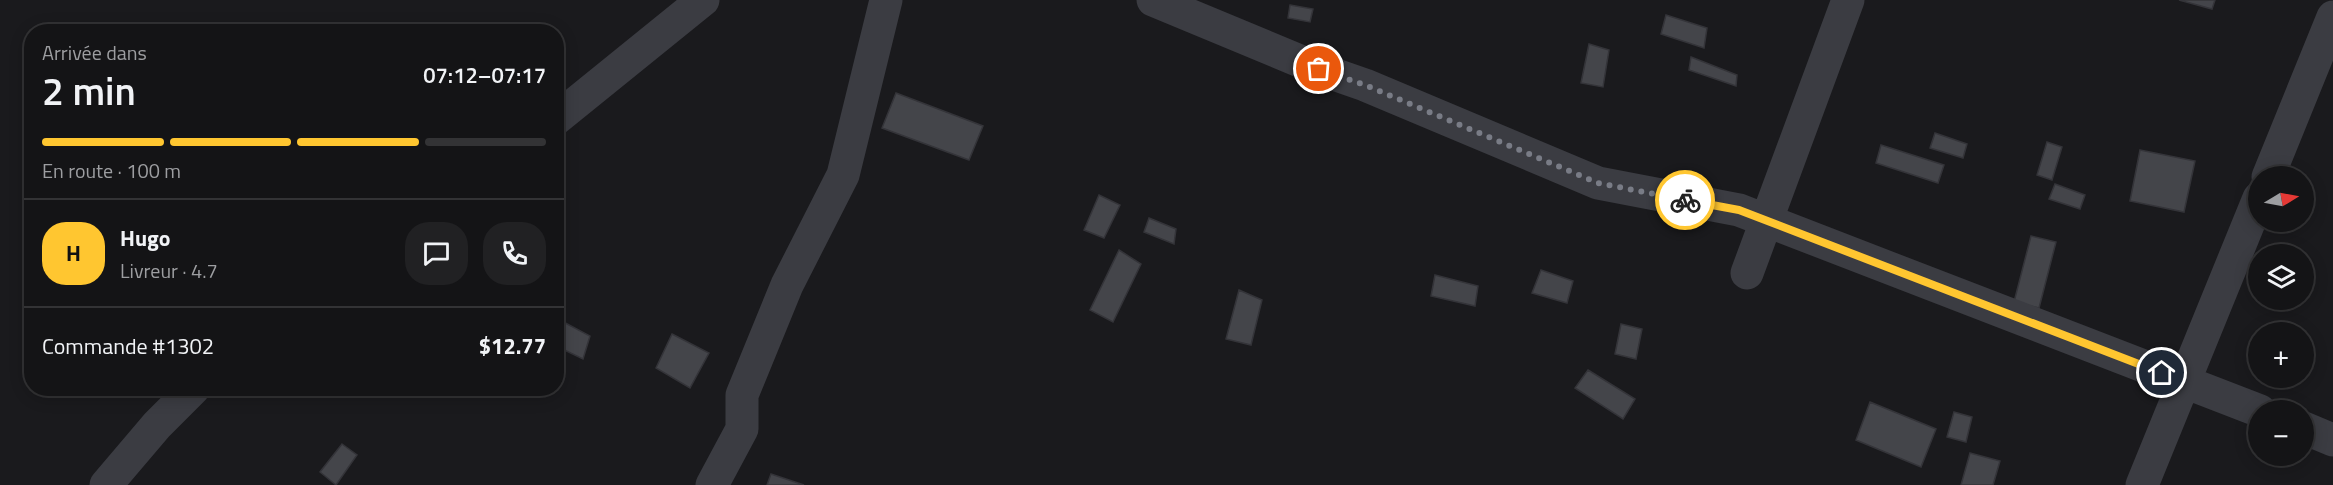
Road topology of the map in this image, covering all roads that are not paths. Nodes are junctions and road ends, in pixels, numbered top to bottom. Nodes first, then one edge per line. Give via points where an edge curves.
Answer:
1 (704, 0) edge
2 (886, 0) edge
3 (1153, 0) edge
4 (1848, 0) edge
5 (2333, 17) edge
6 (564, 113) edge
7 (2272, 166) edge
8 (1766, 220) junction
9 (2248, 225) edge
10 (1747, 273) dead end
11 (2184, 381) junction
12 (186, 396) edge
13 (2248, 406) edge
14 (2314, 432) edge
15 (2333, 440) edge
16 (106, 485) edge
17 (712, 485) edge
18 (2142, 485) edge

1 - 6 street
2 - 17 street via 843,176 787,285 742,395 742,429
3 - 8 street via 1598,183 1739,210
4 - 8 street
5 - 7 street
8 - 10 street
8 - 11 street
9 - 11 street
11 - 13 street
11 - 18 street
12 - 16 street
14 - 15 street

